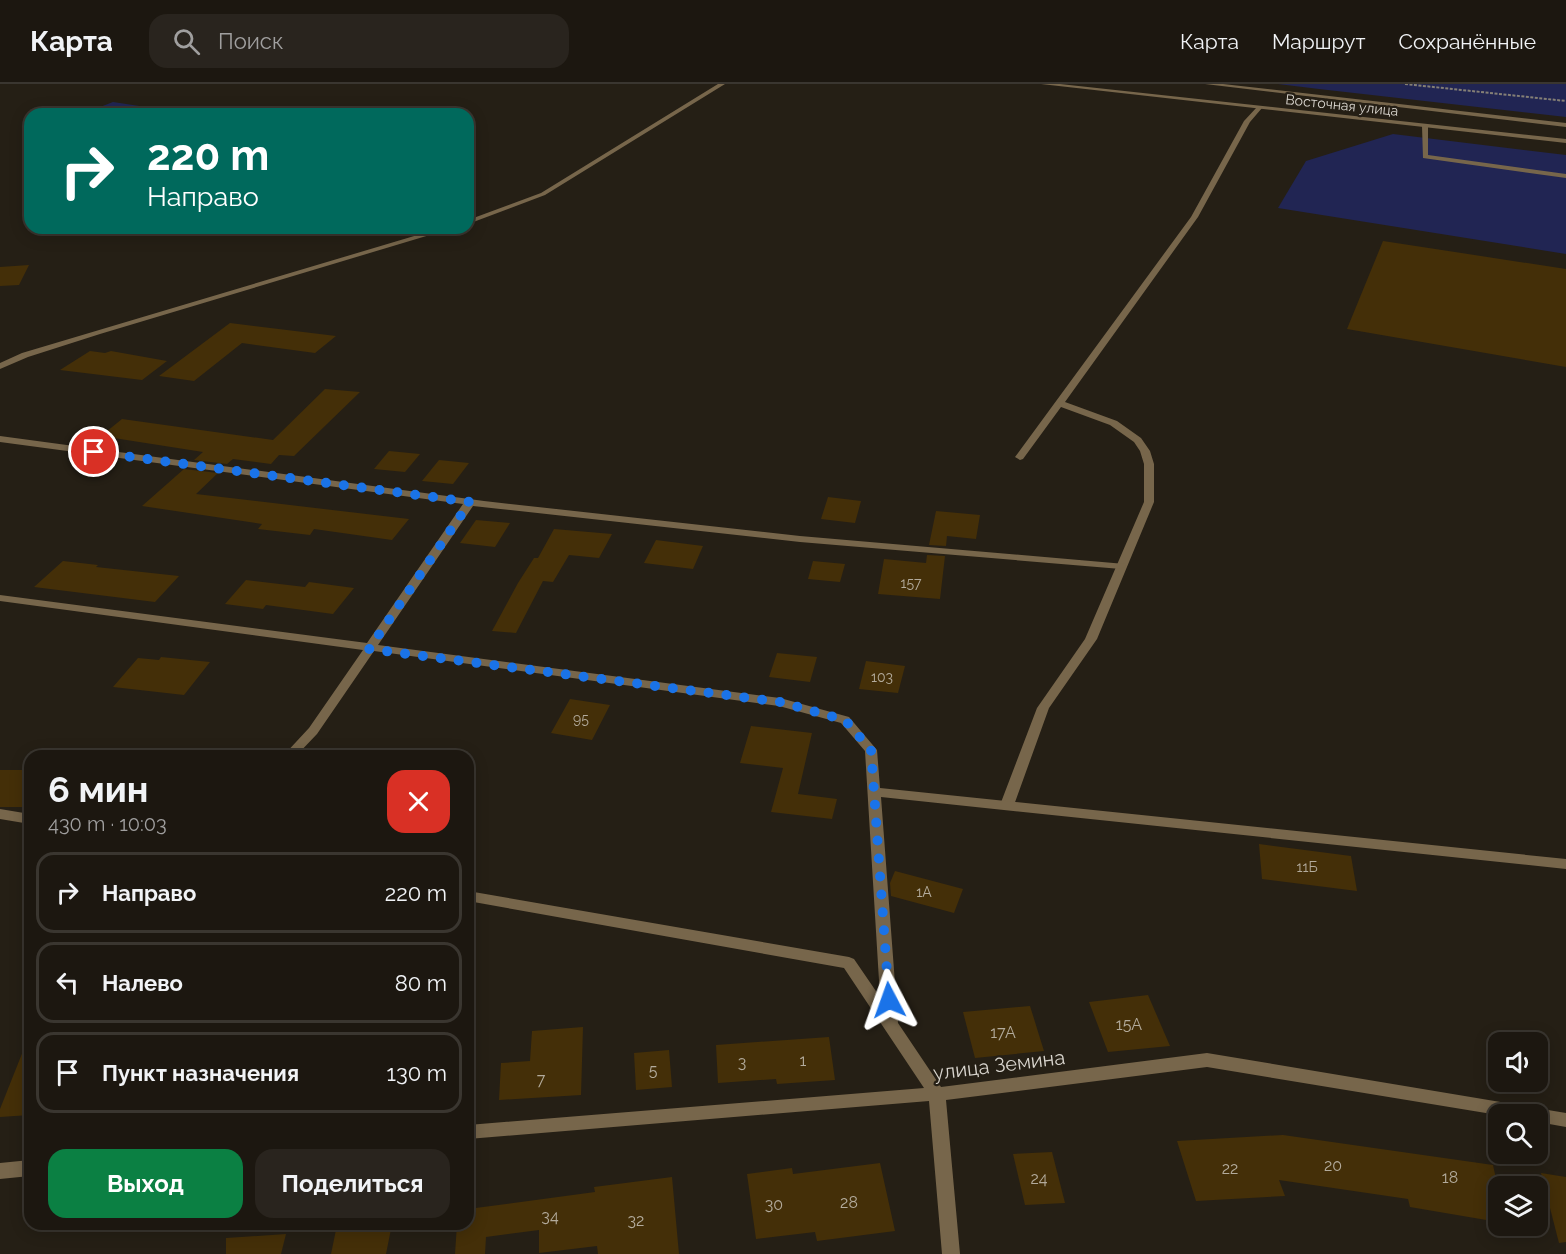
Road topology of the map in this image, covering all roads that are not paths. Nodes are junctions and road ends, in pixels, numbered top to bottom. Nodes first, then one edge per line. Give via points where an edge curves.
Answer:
1 (722, 84) edge
2 (1044, 84) edge
3 (1213, 84) edge
4 (1249, 86) edge
5 (1235, 105) junction
6 (1259, 108) junction
7 (1566, 124) edge
8 (1425, 126) junction
9 (1566, 141) edge
10 (1566, 176) edge
11 (474, 220) edge
12 (429, 234) edge
13 (0, 366) edge
14 (1059, 403) junction
15 (0, 439) edge
16 (1020, 457) dead end
17 (470, 502) junction
18 (1121, 566) junction
19 (0, 598) edge
20 (369, 649) junction
21 (295, 750) edge
22 (874, 792) junction
23 (1007, 806) junction
24 (0, 814) edge
25 (24, 818) edge
26 (1566, 864) edge
27 (474, 897) edge
28 (890, 1024) junction
29 (937, 1094) junction
30 (1488, 1107) edge
31 (1548, 1117) edge
32 (1566, 1120) edge
33 (474, 1132) edge
34 (24, 1168) edge
35 (0, 1170) edge
36 (951, 1254) edge

1 - 11 street via 543,194
2 - 5 street, Восточная улица
3 - 4 street
4 - 5 street
4 - 7 street
5 - 6 street, Восточная улица
6 - 8 street, Восточная улица
6 - 14 street via 1247,121 1194,217
8 - 9 street, Восточная улица
8 - 10 street via 1425,157
12 - 13 street via 97,332
14 - 16 street
14 - 18 street via 1124,428 1142,446 1149,463 1149,502
15 - 17 street
17 - 18 street via 800,539
17 - 20 street
18 - 23 street via 1091,639 1043,708
19 - 20 street
20 - 21 street
20 - 22 street via 780,702 845,720 871,750
22 - 23 street
22 - 28 street
23 - 26 street
24 - 25 street
27 - 28 street via 849,963
28 - 29 street
29 - 30 street, улица Земина via 1207,1060
29 - 33 street, улица Земина
29 - 36 street
31 - 32 street
34 - 35 street

